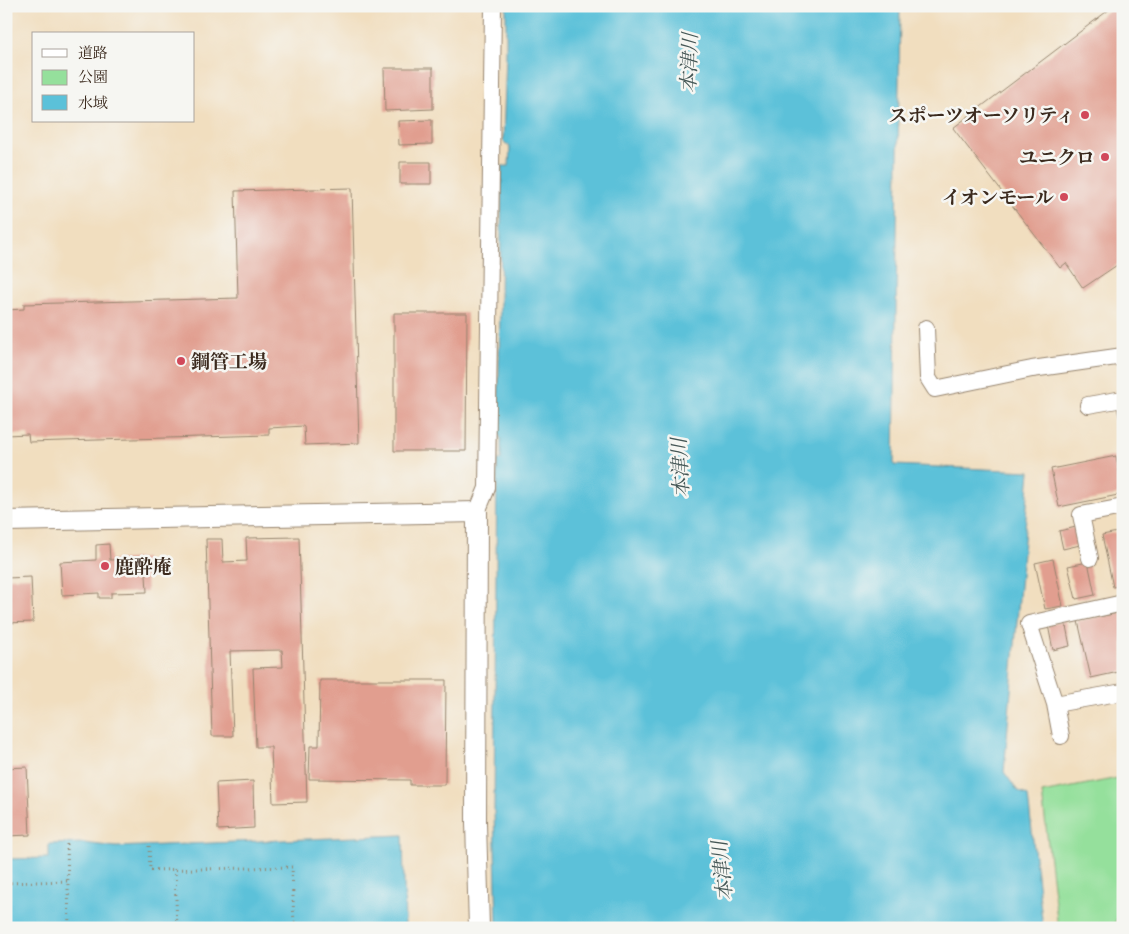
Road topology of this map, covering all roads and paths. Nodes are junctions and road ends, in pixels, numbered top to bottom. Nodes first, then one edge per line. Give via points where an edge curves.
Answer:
1 (494, 6) edge
2 (926, 328) dead end
3 (1123, 356) edge
4 (1123, 399) edge
5 (1088, 405) dead end
6 (1123, 507) edge
7 (477, 512) junction
8 (6, 521) edge
9 (1090, 558) dead end
10 (1123, 603) edge
11 (1123, 692) edge
12 (1055, 704) junction
13 (1061, 736) dead end
14 (67, 844) dead end
15 (149, 846) dead end
16 (175, 870) junction
17 (68, 881) junction
18 (6, 883) edge
19 (69, 928) edge
20 (177, 928) edge
21 (294, 928) edge
22 (479, 928) edge

1 - 7 street via 488,488
2 - 3 street via 928,378 935,390 1032,369
4 - 5 street
6 - 9 street via 1081,515
7 - 8 street
7 - 22 street
10 - 12 street via 1029,624
11 - 12 street
12 - 13 street
14 - 17 path
15 - 16 path via 150,870
16 - 20 path
16 - 21 path via 292,867
17 - 18 path
17 - 19 path

